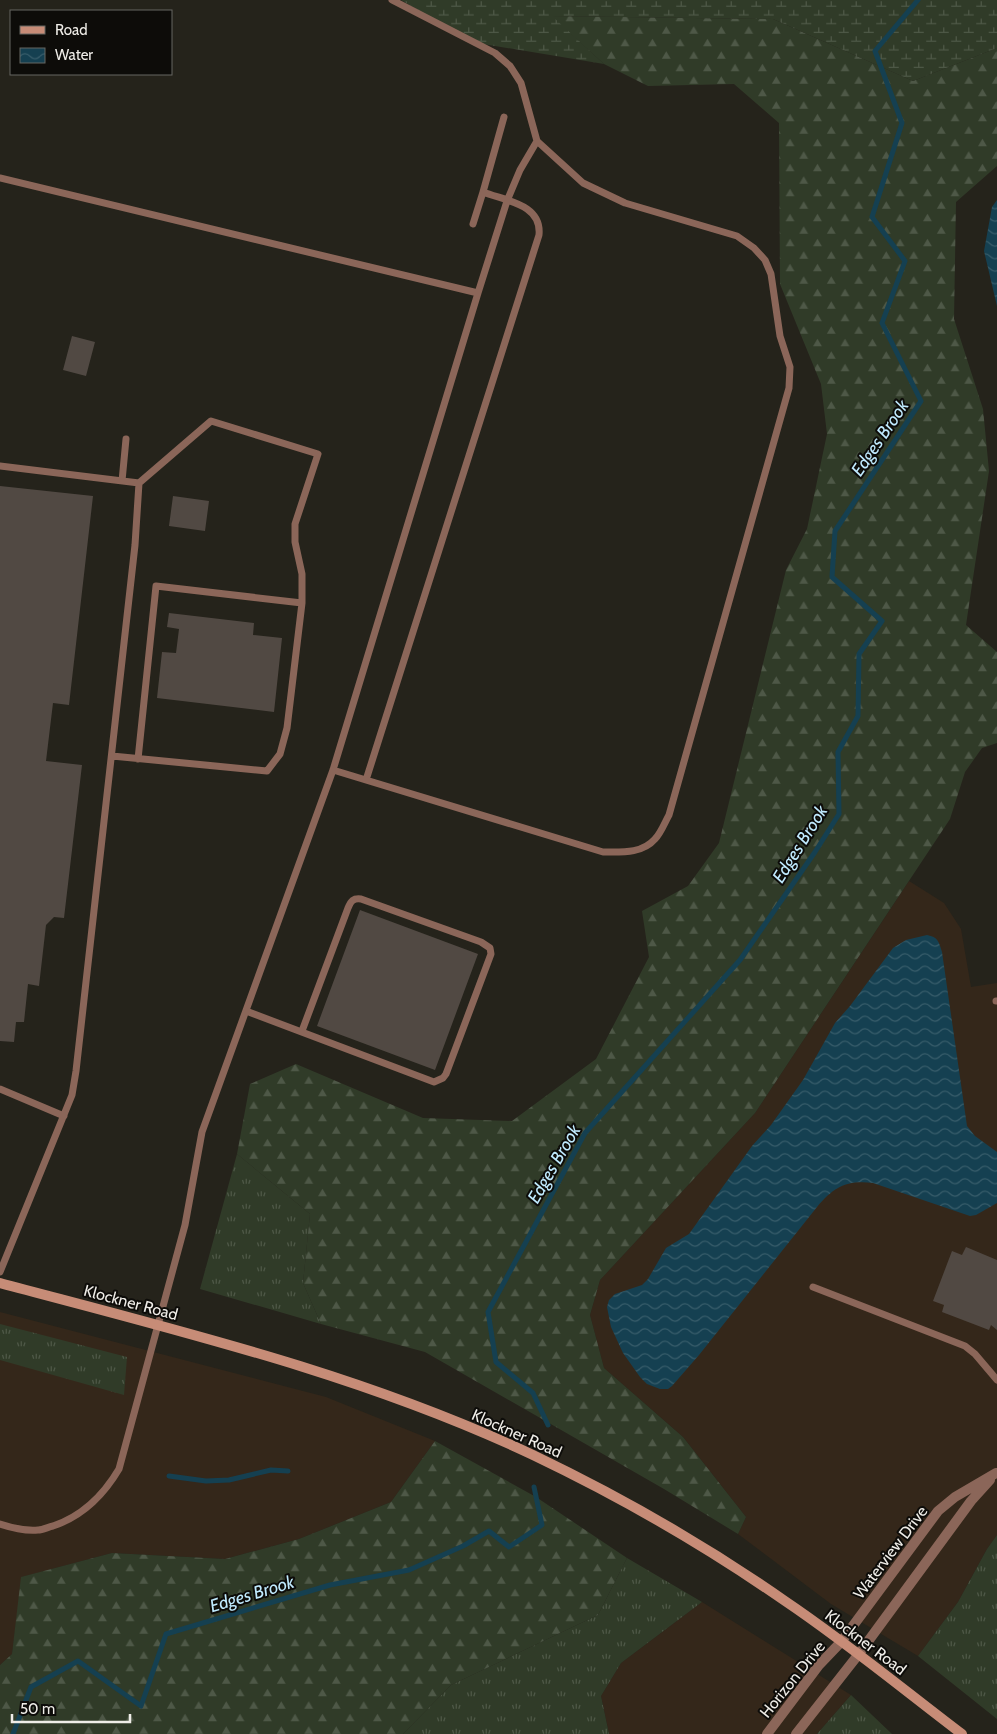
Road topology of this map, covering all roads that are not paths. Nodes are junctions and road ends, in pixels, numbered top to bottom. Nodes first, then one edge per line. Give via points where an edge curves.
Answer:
1 (392, 0) edge
2 (504, 117) dead end
3 (536, 141) junction
4 (0, 178) edge
5 (483, 192) junction
6 (507, 201) junction
7 (473, 224) dead end
8 (478, 293) junction
9 (126, 439) dead end
10 (0, 466) edge
11 (122, 480) junction
12 (139, 483) junction
13 (302, 603) junction
14 (112, 756) junction
15 (138, 759) junction
16 (333, 770) junction
17 (366, 780) junction
18 (246, 1011) junction
19 (302, 1031) junction
20 (0, 1089) edge
21 (64, 1116) junction
22 (0, 1272) edge
23 (0, 1283) edge
24 (812, 1288) dead end
25 (157, 1325) junction
26 (997, 1380) edge
27 (997, 1472) edge
28 (0, 1524) edge
29 (841, 1642) junction
30 (858, 1655) junction
31 (767, 1734) edge
32 (796, 1734) edge
33 (962, 1734) edge

1 - 3 lane via 495,53 510,66 521,84
2 - 5 lane
3 - 6 lane
3 - 17 lane via 582,183 625,203 737,236 754,248 765,260 771,274 780,336 790,367 789,388 669,815 656,839 641,849 624,853 603,852
4 - 8 lane
5 - 6 lane
5 - 7 lane
6 - 8 lane
6 - 17 lane via 528,208 536,216 540,225 539,235
8 - 16 lane
9 - 11 lane
10 - 11 lane
11 - 12 lane
12 - 13 lane via 211,421 318,454 295,524 302,574
12 - 14 lane
13 - 15 lane via 287,728 280,754 267,772
13 - 15 lane via 156,586
14 - 15 lane
14 - 21 lane via 76,1070
16 - 17 lane
16 - 18 lane
18 - 19 lane
18 - 25 lane via 202,1132 185,1225
19 - 19 lane via 428,1081 440,1080 446,1074 491,954 490,948 356,898 351,902
20 - 21 lane
21 - 22 lane
23 - 25 main road, Klockner Road
24 - 26 lane via 965,1346
25 - 28 lane via 119,1470 103,1494 65,1522 39,1530
25 - 29 main road, Klockner Road via 297,1364 355,1384 534,1455 728,1562
27 - 29 street, Waterview Drive via 938,1511
27 - 30 street, Waterview Drive via 971,1501
29 - 30 main road, Klockner Road
29 - 31 street, Horizon Drive via 819,1665
30 - 32 street
30 - 33 main road, Klockner Road

